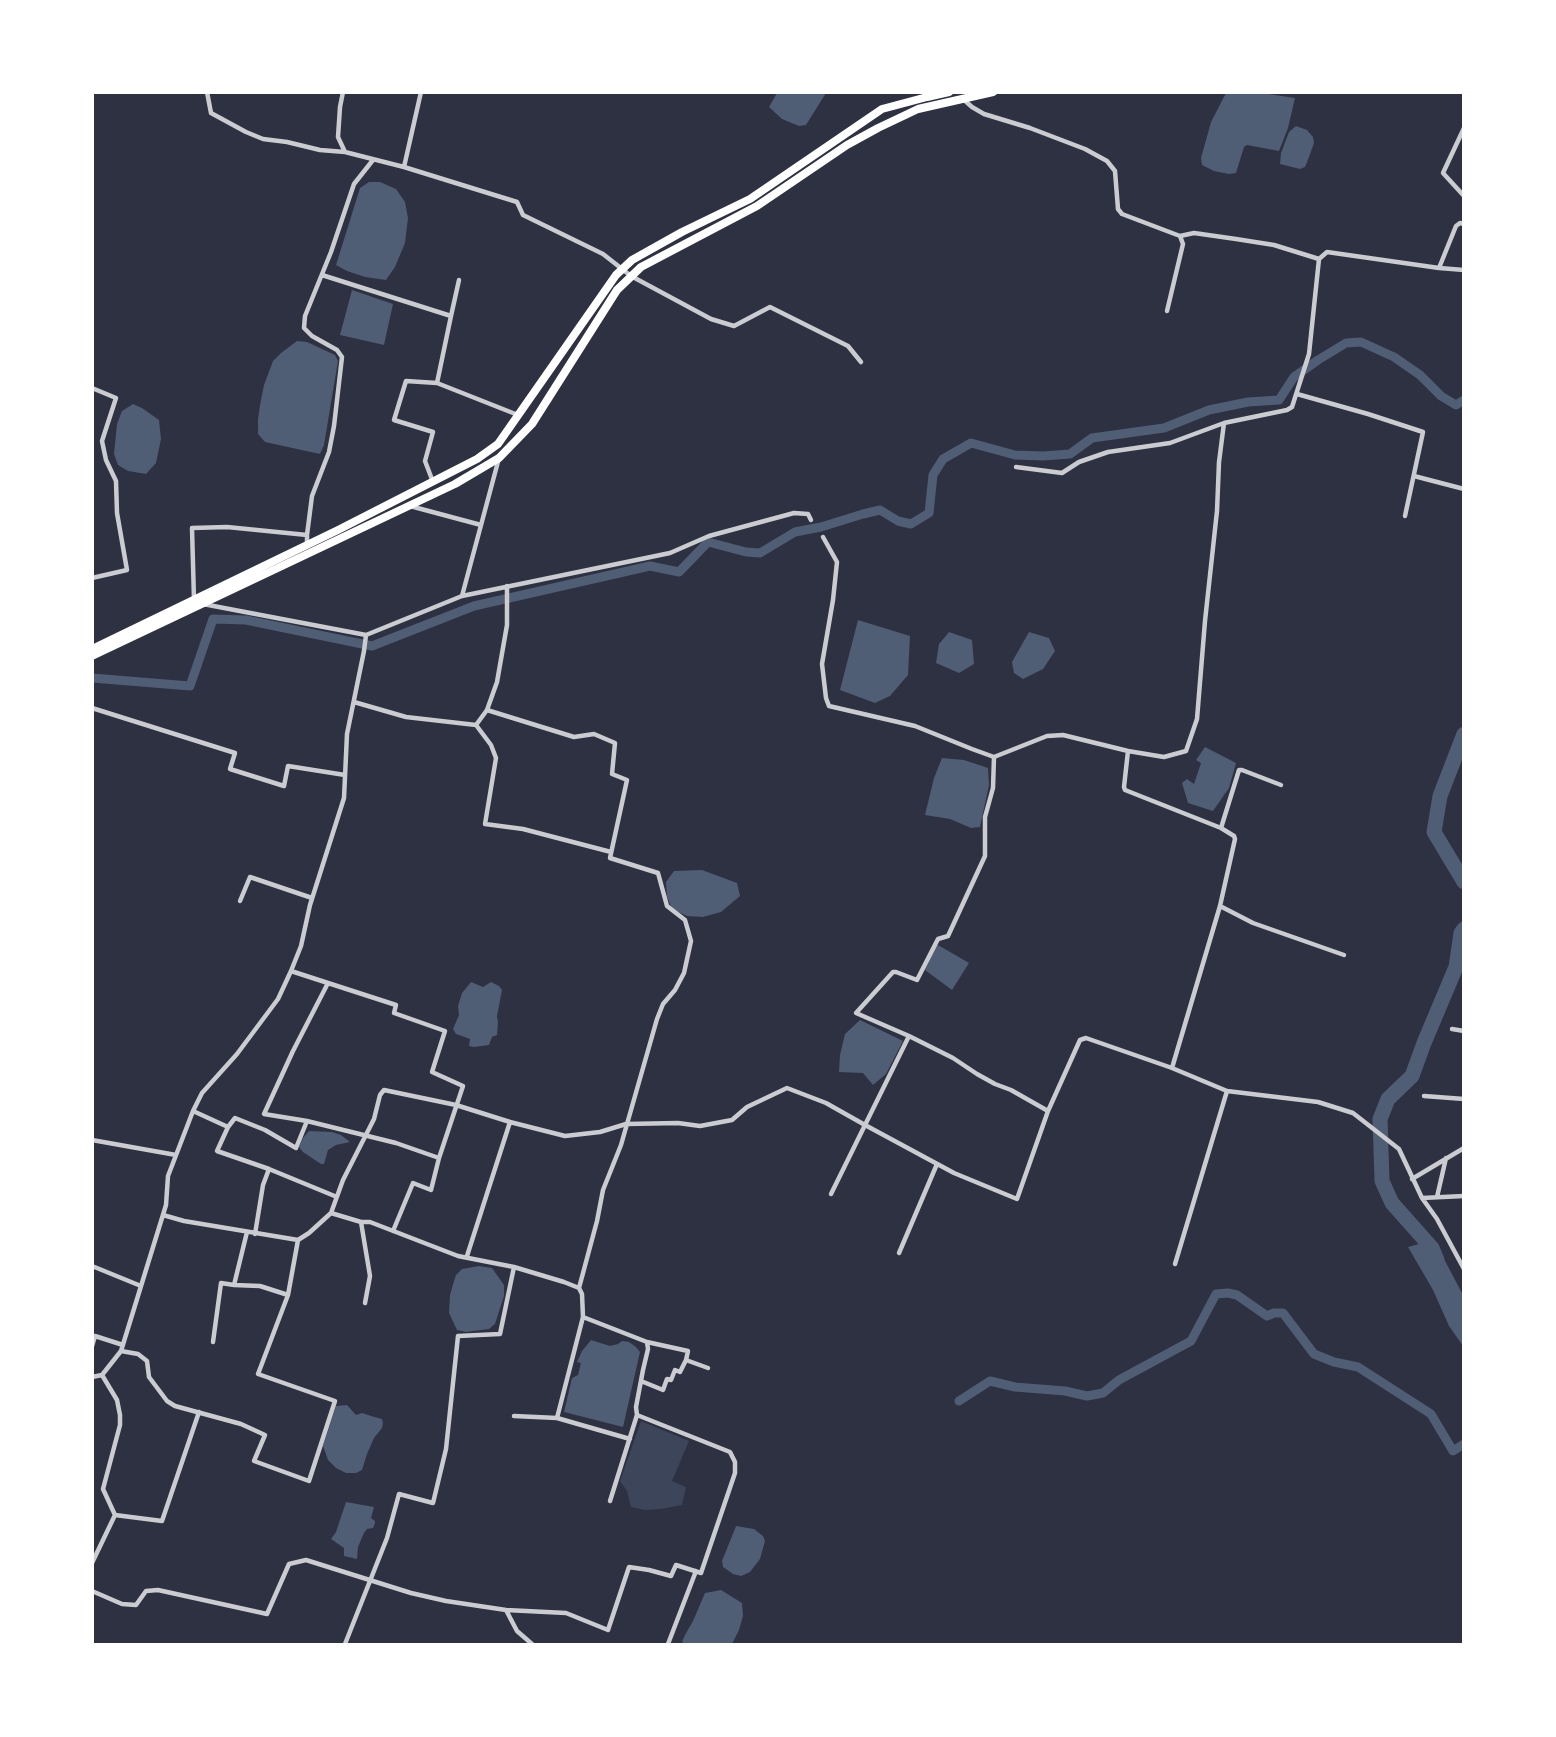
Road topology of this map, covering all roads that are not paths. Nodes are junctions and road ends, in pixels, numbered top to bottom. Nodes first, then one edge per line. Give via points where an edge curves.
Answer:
1 (208, 92) edge
2 (343, 92) edge
3 (421, 92) edge
4 (949, 92) edge
5 (993, 92) edge
6 (963, 99) junction
7 (1464, 128) edge
8 (345, 152) junction
9 (374, 160) junction
10 (404, 168) junction
11 (1464, 196) edge
12 (1464, 224) edge
13 (1180, 236) junction
14 (1318, 259) junction
15 (1439, 268) junction
16 (623, 269) junction
17 (1464, 270) edge
18 (322, 274) junction
19 (631, 276) junction
20 (459, 280) dead end
21 (1167, 311) dead end
22 (450, 316) junction
23 (861, 362) dead end
24 (437, 383) junction
25 (92, 388) edge
26 (1297, 394) junction
27 (518, 415) junction
28 (1224, 423) junction
29 (499, 458) junction
30 (1016, 466) dead end
31 (1414, 476) junction
32 (432, 482) junction
33 (1464, 489) edge
34 (410, 506) junction
35 (1405, 516) dead end
36 (812, 520) dead end
37 (481, 524) junction
38 (307, 535) junction
39 (823, 537) dead end
40 (307, 544) junction
41 (92, 578) edge
42 (507, 586) junction
43 (462, 596) junction
44 (198, 602) junction
45 (366, 634) junction
46 (92, 649) edge
47 (92, 656) edge
48 (354, 702) junction
49 (92, 708) edge
50 (487, 710) junction
51 (476, 725) junction
52 (1128, 751) junction
53 (994, 757) junction
54 (345, 775) junction
55 (1281, 785) dead end
56 (1220, 828) junction
57 (612, 852) junction
58 (312, 898) junction
59 (240, 901) dead end
60 (1220, 906) junction
61 (1344, 955) dead end
62 (291, 971) junction
63 (328, 984) junction
64 (1452, 1029) dead end
65 (1464, 1031) edge
66 (909, 1036) junction
67 (1172, 1068) junction
68 (1227, 1091) junction
69 (1424, 1096) dead end
70 (1464, 1099) edge
71 (456, 1105) junction
72 (1048, 1110) junction
73 (194, 1111) junction
74 (307, 1121) junction
75 (510, 1122) junction
76 (626, 1124) junction
77 (864, 1125) junction
78 (228, 1127) junction
79 (365, 1135) junction
80 (92, 1140) edge
81 (1464, 1148) edge
82 (176, 1155) junction
83 (438, 1158) junction
84 (1446, 1158) junction
85 (937, 1164) junction
86 (269, 1169) junction
87 (1412, 1180) junction
88 (831, 1194) dead end
89 (1464, 1196) edge
90 (337, 1197) junction
91 (1437, 1197) junction
92 (1422, 1198) junction
93 (331, 1213) junction
94 (163, 1215) junction
95 (360, 1222) junction
96 (393, 1231) junction
97 (248, 1232) junction
98 (255, 1234) junction
99 (298, 1240) junction
100 (899, 1253) dead end
101 (467, 1256) junction
102 (1175, 1264) dead end
103 (92, 1266) edge
104 (514, 1268) junction
105 (1464, 1269) edge
106 (234, 1285) junction
107 (142, 1286) junction
108 (579, 1288) junction
109 (288, 1295) junction
110 (365, 1303) dead end
111 (583, 1317) junction
112 (94, 1335) edge
113 (212, 1342) dead end
114 (647, 1342) junction
115 (123, 1345) junction
116 (92, 1346) edge
117 (121, 1351) junction
118 (686, 1360) junction
119 (708, 1368) dead end
120 (102, 1375) junction
121 (92, 1377) edge
122 (641, 1381) junction
123 (199, 1412) junction
124 (637, 1415) junction
125 (514, 1416) dead end
126 (557, 1418) junction
127 (630, 1439) junction
128 (610, 1500) dead end
129 (115, 1514) junction
130 (92, 1563) edge
131 (696, 1571) junction
132 (369, 1581) junction
133 (92, 1591) edge
134 (506, 1610) junction
135 (345, 1644) edge
136 (532, 1644) edge
137 (668, 1644) edge

1 - 8 street via 210,113 246,132 263,139
2 - 8 street via 338,137
3 - 10 street
4 - 16 highway via 882,110 750,199 682,232 632,260
5 - 6 highway
6 - 13 street via 984,114 1085,149 1107,161 1115,172 1118,209 1122,214
6 - 19 highway via 918,109 878,128 847,145 757,206 641,267
7 - 11 street via 1443,173
8 - 9 street
9 - 10 street
9 - 18 street via 354,184
10 - 16 street via 517,202 523,214 603,254
12 - 15 street via 1456,226
13 - 14 street via 1194,233 1274,245
13 - 21 street via 1183,244
14 - 15 street via 1330,251
14 - 26 street via 1309,354
15 - 17 street
16 - 19 street
16 - 27 highway
18 - 22 street
18 - 38 street via 304,328 337,350 342,357 342,371 329,452 312,496
19 - 23 street via 725,324 734,326 770,307 848,346
19 - 29 highway via 616,290 532,424
20 - 22 street
22 - 24 street
24 - 27 street
24 - 32 street via 406,381 394,420 433,432 425,461
25 - 41 street via 116,398 102,441 106,460 116,481 117,513 127,570
26 - 28 street via 1287,410
26 - 31 street via 1423,432
27 - 32 highway via 498,444 477,459
28 - 30 street via 1170,443 1108,452 1079,462 1062,473
28 - 52 street via 1197,719 1186,751 1164,757
29 - 34 highway
29 - 37 street
31 - 33 street
31 - 35 street
32 - 40 highway
34 - 37 street
34 - 44 highway
36 - 42 street via 808,514 794,513 709,536 670,552
37 - 43 street
38 - 40 street
38 - 44 street via 227,527 192,528
39 - 53 street via 837,562 822,664 829,706 915,726
40 - 44 highway
42 - 43 street
42 - 50 street via 507,625 497,682
43 - 45 street
44 - 45 street
44 - 46 highway
44 - 47 highway
45 - 48 street
48 - 51 street via 406,717
48 - 54 street via 347,734
49 - 54 street via 235,753 230,770 284,786 288,766
50 - 51 street
50 - 57 street via 574,737 594,734 615,743 612,774 627,780
51 - 57 street via 496,758 485,824 524,829
52 - 53 street via 1063,735 1046,736
52 - 56 street via 1125,790
53 - 66 street via 992,788 985,817 985,856 948,936 938,939 917,980 893,972 856,1013
54 - 58 street via 344,798
55 - 56 street via 1239,770
56 - 60 street via 1235,839
57 - 76 street via 610,858 658,873 667,906 684,920 691,940 684,973 657,1019
58 - 59 street via 250,877
58 - 62 street
60 - 61 street via 1253,923
60 - 67 street
62 - 63 street
62 - 73 street via 278,999 237,1054 202,1093
63 - 71 street via 396,1005 394,1013 445,1031 432,1072 463,1086
63 - 74 street via 264,1114
64 - 65 street
66 - 72 street
66 - 77 street
67 - 68 street
67 - 72 street via 1083,1038
68 - 87 street via 1318,1102 1350,1111 1399,1149
68 - 102 street
69 - 70 street
71 - 75 street
71 - 79 street via 384,1090
71 - 83 street
72 - 85 street via 1017,1199
73 - 78 street
73 - 82 street
74 - 78 street via 296,1148 235,1118
74 - 79 street
75 - 76 street via 565,1136 600,1132
75 - 101 street
76 - 77 street via 700,1126 732,1120 747,1107 787,1088
76 - 108 street via 603,1190
77 - 85 street
77 - 88 street
78 - 86 street via 217,1151
79 - 83 street
79 - 90 street
80 - 82 street
81 - 84 street
82 - 94 street via 168,1176
83 - 96 street via 432,1190 413,1183
84 - 87 street
84 - 91 street
85 - 100 street
86 - 90 street
86 - 98 street
87 - 92 street
89 - 91 street
90 - 93 street
91 - 92 street
92 - 105 street
93 - 95 street
93 - 99 street
94 - 97 street
94 - 107 street
95 - 96 street via 370,1222
95 - 110 street via 370,1276
96 - 101 street via 458,1256
97 - 98 street
97 - 106 street
98 - 99 street
99 - 109 street
101 - 104 street
103 - 107 street
104 - 108 street
104 - 132 street via 500,1334 458,1336 446,1449 433,1503 399,1494 387,1538
106 - 109 street via 260,1286
106 - 113 street via 221,1283
107 - 115 street
108 - 111 street
109 - 123 street via 258,1374 336,1401 309,1481 254,1461 264,1435 253,1428
111 - 114 street
111 - 126 street
112 - 115 street
112 - 116 street
114 - 118 street via 688,1351
114 - 122 street
115 - 117 street
117 - 120 street
117 - 123 street via 138,1354 146,1361 149,1377 167,1400 175,1406
118 - 119 street
118 - 122 street via 680,1372 675,1370 671,1380 667,1379 663,1390
120 - 121 street
120 - 129 street via 116,1400 120,1415 103,1489
122 - 124 street
123 - 129 street via 162,1521
124 - 127 street
124 - 131 street via 730,1452 736,1462 701,1573
125 - 126 street
126 - 127 street
127 - 128 street
129 - 130 street
131 - 134 street via 676,1565 671,1576 629,1567 608,1630 566,1613
131 - 137 street
132 - 133 street via 306,1560 289,1564 267,1614 158,1590 146,1591 136,1605 122,1604
132 - 134 street via 411,1594
132 - 135 street
134 - 136 street via 517,1631

